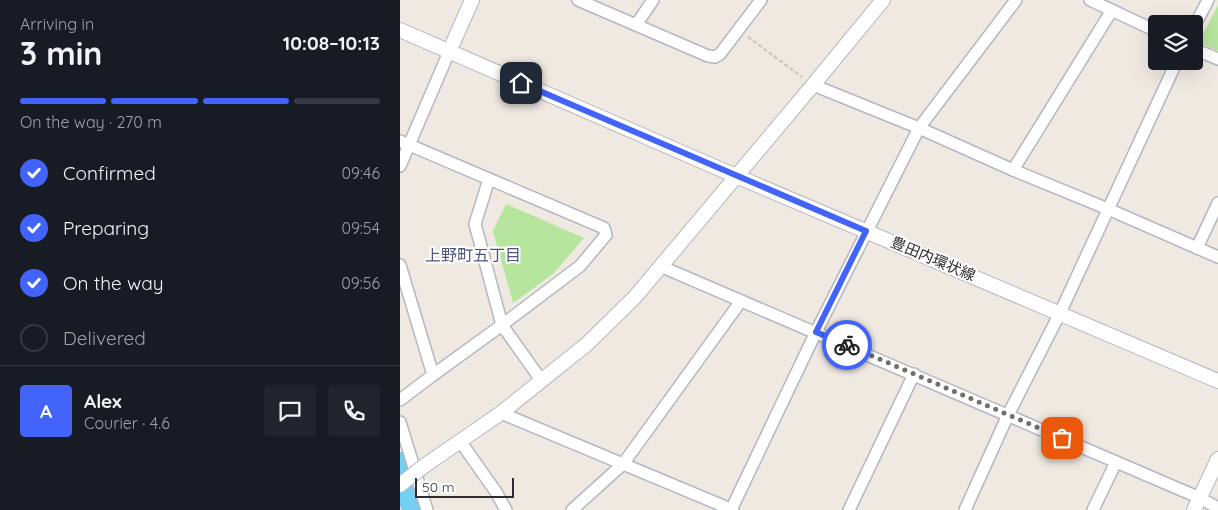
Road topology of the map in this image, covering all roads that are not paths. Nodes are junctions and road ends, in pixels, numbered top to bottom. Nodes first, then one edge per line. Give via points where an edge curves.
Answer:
1 (472, 0) edge
2 (578, 0) edge
3 (652, 0) edge
4 (761, 0) edge
5 (882, 0) edge
6 (1016, 0) edge
7 (1090, 0) edge
8 (1208, 0) edge
9 (1112, 10) junction
10 (1200, 15) edge
11 (636, 25) junction
12 (1148, 27) edge
13 (400, 30) edge
14 (449, 52) junction
15 (1203, 53) edge
16 (1218, 60) edge
17 (1173, 70) edge
18 (813, 85) junction
19 (919, 128) junction
20 (404, 142) edge
21 (400, 166) edge
22 (1013, 170) junction
23 (736, 176) junction
24 (489, 180) junction
25 (1218, 203) edge
26 (1108, 209) junction
27 (866, 231) junction
28 (1197, 248) junction
29 (1218, 257) edge
30 (400, 265) edge
31 (660, 266) junction
32 (741, 301) junction
33 (1060, 313) junction
34 (502, 326) junction
35 (816, 332) junction
36 (914, 374) junction
37 (432, 376) junction
38 (541, 380) junction
39 (1218, 381) edge
40 (400, 400) edge
41 (501, 413) junction
42 (1008, 415) junction
43 (400, 422) edge
44 (460, 441) junction
45 (1218, 459) edge
46 (1116, 462) junction
47 (623, 464) junction
48 (400, 485) edge
49 (1197, 504) edge
50 (1218, 508) edge
51 (427, 510) edge
52 (506, 510) edge
53 (572, 510) edge
54 (732, 510) edge
55 (849, 510) edge
56 (965, 510) edge
57 (1093, 510) edge

1 - 14 street
2 - 11 street
3 - 11 street
4 - 11 street via 715,57
5 - 18 street
6 - 19 street
7 - 9 street
8 - 10 street
9 - 12 street
9 - 22 street
13 - 14 street, 豊田内環状線
14 - 20 street
14 - 23 street, 豊田内環状線
15 - 16 street
17 - 26 street
18 - 19 street
18 - 23 street
19 - 22 street
19 - 27 street
20 - 21 street
20 - 24 street
22 - 26 street
23 - 27 street, 豊田内環状線
23 - 31 street
24 - 34 street via 475,224
24 - 34 street via 604,228 606,235 580,266
25 - 28 street
26 - 28 street
26 - 33 street
27 - 33 street, 豊田内環状線
27 - 35 street
28 - 29 street
30 - 37 street
31 - 32 street
31 - 38 street via 635,297 587,344
32 - 35 street
32 - 47 street
33 - 39 street, 豊田内環状線
33 - 42 street
34 - 37 street
34 - 38 street
35 - 36 street
35 - 54 street
36 - 42 street
36 - 55 street
37 - 40 street
38 - 41 street
41 - 44 street
41 - 47 street
42 - 46 street
42 - 56 street
43 - 51 street
44 - 48 street, bridge
44 - 52 street
45 - 49 street
46 - 49 street
46 - 57 street
47 - 53 street
47 - 54 street
49 - 50 street

